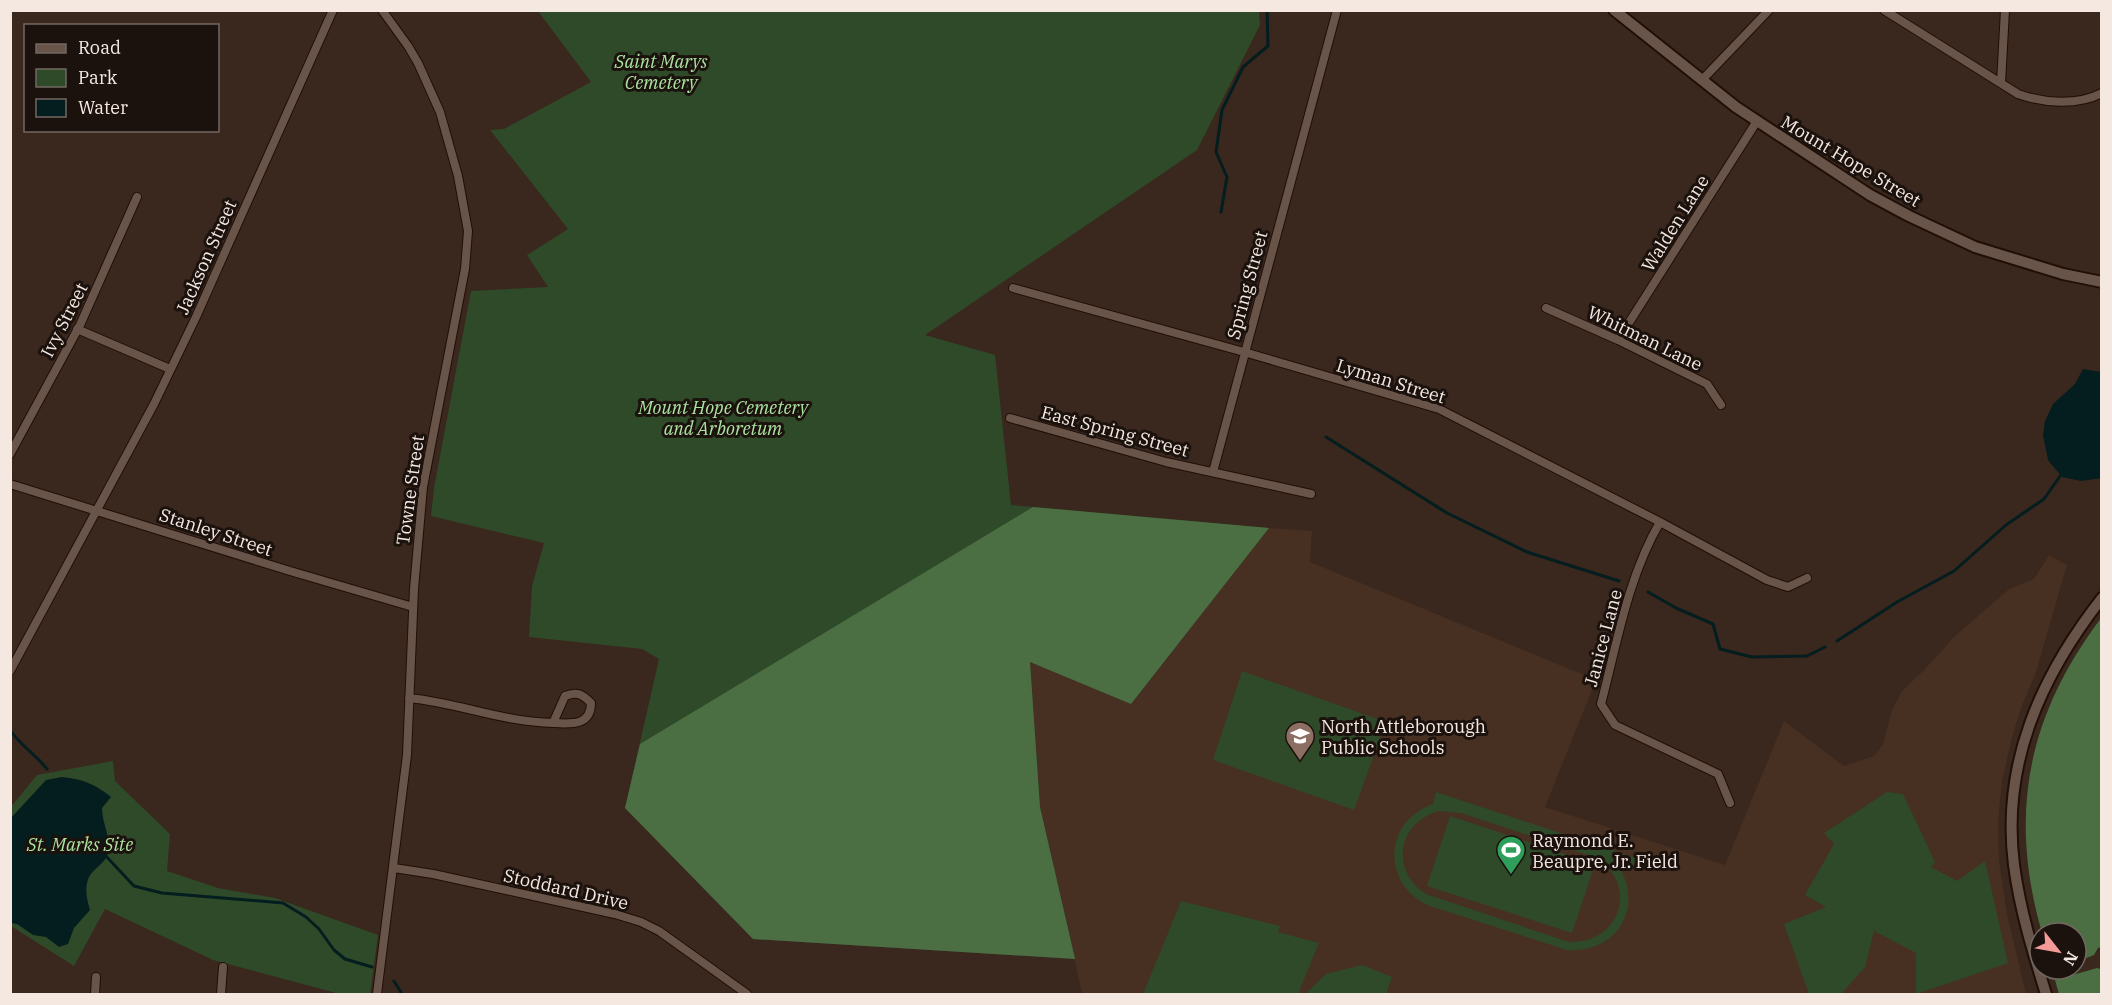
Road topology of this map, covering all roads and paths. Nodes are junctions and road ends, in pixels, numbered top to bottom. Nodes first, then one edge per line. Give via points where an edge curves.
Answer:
1 (333, 10) edge
2 (382, 10) edge
3 (1337, 10) edge
4 (1614, 10) edge
5 (1768, 10) edge
6 (1884, 10) edge
7 (2005, 10) edge
8 (1702, 80) junction
9 (2001, 83) junction
10 (2102, 93) edge
11 (1757, 121) junction
12 (137, 196) dead end
13 (2102, 282) edge
14 (1014, 288) dead end
15 (1546, 308) dead end
16 (77, 329) junction
17 (1618, 340) junction
18 (1244, 352) junction
19 (170, 369) junction
20 (1722, 405) dead end
21 (1010, 418) dead end
22 (10, 454) edge
23 (1213, 471) junction
24 (10, 484) edge
25 (1311, 494) dead end
26 (96, 510) junction
27 (1660, 522) junction
28 (1807, 578) dead end
29 (2102, 598) edge
30 (413, 607) junction
31 (10, 672) edge
32 (410, 698) junction
33 (554, 723) junction
34 (1730, 803) dead end
35 (394, 868) junction
36 (223, 967) dead end
37 (96, 977) dead end
38 (95, 994) edge
39 (221, 994) edge
40 (377, 994) edge
41 (747, 994) edge
42 (2046, 994) edge

1 - 19 street, Jackson Street
2 - 30 street, Towne Street via 413,53 440,112 468,231 465,269 423,487
3 - 18 street, Spring Street
4 - 8 street, Mount Hope Street
5 - 8 street
6 - 9 street
7 - 9 street
8 - 11 street, Mount Hope Street
9 - 10 street via 2031,99 2050,101 2092,98
11 - 13 street, Mount Hope Street via 1870,195 1939,231 2019,261
11 - 17 street, Walden Lane
12 - 16 street, Ivy Street
14 - 18 street, Lyman Street
15 - 17 street, Whitman Lane
16 - 19 street
16 - 22 street, Ivy Street
17 - 20 street, Whitman Lane via 1707,384
18 - 23 street, Spring Street
18 - 27 street, Lyman Street via 1439,410
19 - 26 street, Jackson Street
21 - 23 street, East Spring Street via 1166,462
23 - 25 street
24 - 26 street, Stanley Street
26 - 30 street, Stanley Street
26 - 31 street, Jackson Street
27 - 28 street, Lyman Street via 1767,580 1788,587
27 - 34 street, Janice Lane via 1635,577 1601,704 1615,725 1718,774
29 - 42 street via 2044,685 2025,738 2016,782 2014,865 2028,938
30 - 32 street, Towne Street
32 - 33 street via 497,717
32 - 35 street, Towne Street
33 - 33 street via 565,696 582,694 591,703 587,718 578,724
35 - 40 street, Towne Street
35 - 41 street, Stoddard Drive via 641,922
36 - 39 street
37 - 38 street

